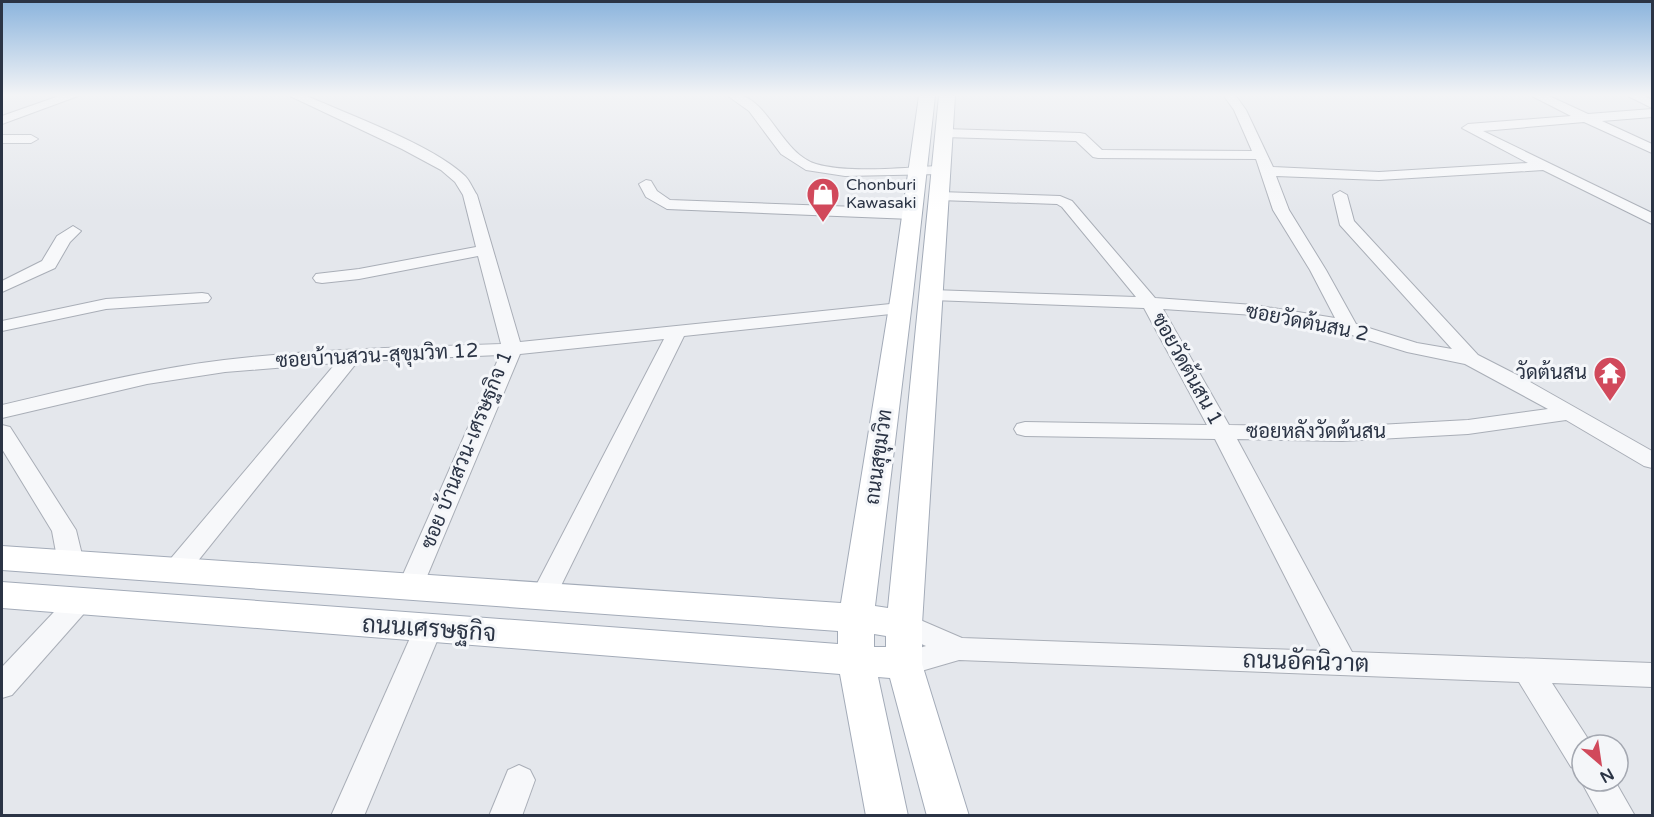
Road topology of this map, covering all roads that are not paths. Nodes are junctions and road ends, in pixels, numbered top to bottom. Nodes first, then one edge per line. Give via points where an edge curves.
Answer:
1 (381, 134) edge
2 (773, 134) edge
3 (922, 134) edge
4 (944, 134) edge
5 (982, 134) edge
6 (1251, 134) edge
7 (1480, 134) edge
8 (1621, 134) edge
9 (2, 139) edge
10 (31, 140) dead end
11 (1653, 149) edge
12 (1264, 163) junction
13 (1545, 166) junction
14 (917, 170) junction
15 (941, 170) junction
16 (646, 184) dead end
17 (1340, 195) dead end
18 (939, 196) junction
19 (912, 214) junction
20 (1653, 219) edge
21 (73, 231) dead end
22 (485, 250) junction
23 (322, 278) dead end
24 (2, 287) edge
25 (932, 295) junction
26 (202, 298) dead end
27 (1150, 303) junction
28 (900, 308) junction
29 (2, 326) edge
30 (1349, 328) junction
31 (677, 332) junction
32 (512, 349) junction
33 (352, 356) junction
34 (1471, 359) junction
35 (2, 411) edge
36 (1569, 413) junction
37 (1025, 429) dead end
38 (2, 432) edge
39 (1222, 432) junction
40 (1653, 461) edge
41 (2, 558) edge
42 (71, 563) junction
43 (176, 570) junction
44 (411, 586) junction
45 (2, 596) edge
46 (543, 597) junction
47 (79, 602) junction
48 (856, 618) junction
49 (904, 624) junction
50 (428, 629) junction
51 (959, 649) junction
52 (856, 662) junction
53 (904, 664) junction
54 (1344, 664) junction
55 (1528, 670) junction
56 (1653, 675) edge
57 (2, 686) edge
58 (1570, 738) edge
59 (519, 780) dead end
60 (1605, 793) edge
61 (347, 816) edge
62 (505, 816) edge
63 (887, 816) edge
64 (948, 816) edge
65 (1619, 816) edge

1 - 22 street, ซอย บ้านสวน-เศรษฐกิจ 1 via 461,180 470,195
2 - 14 street via 786,151 811,167 844,172
3 - 14 main road, ถนนสุขุมวิท
4 - 15 main road, ถนนสุขุมวิท
5 - 12 street via 1080,137 1098,154
6 - 12 street
7 - 13 street
8 - 11 street
9 - 10 street
12 - 13 street via 1379,176
12 - 30 street via 1281,210
13 - 20 street
14 - 15 street
14 - 19 main road, ถนนสุขุมวิท
15 - 18 main road, ถนนสุขุมวิท
16 - 19 street via 658,200 676,205
17 - 34 street via 1346,222
18 - 25 main road, ถนนสุขุมวิท
18 - 27 street, ซอยวัดต้นสน 1 via 1060,200
19 - 28 main road, ถนนสุขุมวิท
21 - 24 street via 63,239 49,264
22 - 23 street
22 - 32 street, ซอย บ้านสวน-เศรษฐกิจ 1
25 - 27 street, ซอยวัดต้นสน 2
25 - 49 main road, ถนนสุขุมวิท
26 - 29 street via 106,304
27 - 30 street, ซอยวัดต้นสน 2 via 1254,310
27 - 39 street, ซอยวัดต้นสน 1
28 - 31 street, ซอยบ้านสวน-สุขุมวิท 12
28 - 48 main road, ถนนสุขุมวิท
30 - 34 street, ซอยวัดต้นสน 2 via 1414,348
31 - 32 street, ซอยบ้านสวน-สุขุมวิท 12
31 - 46 street
32 - 33 street, ซอยบ้านสวน-สุขุมวิท 12
32 - 44 street, ซอย บ้านสวน-เศรษฐกิจ 1
33 - 35 street, ซอยบ้านสวน-สุขุมวิท 12 via 203,369
33 - 43 street
34 - 36 street, ซอยวัดต้นสน 2
36 - 39 street, ซอยหลังวัดต้นสน via 1467,427 1342,434
36 - 40 street, ซอยวัดต้นสน 2
37 - 39 street, ซอยหลังวัดต้นสน
38 - 42 street via 64,530
39 - 54 street, ซอยวัดต้นสน 1
41 - 42 main road, ถนนเศรษฐกิจ
42 - 43 main road, ถนนเศรษฐกิจ
43 - 44 main road, ถนนเศรษฐกิจ
44 - 46 main road, ถนนเศรษฐกิจ
45 - 47 main road, ถนนเศรษฐกิจ
46 - 48 main road, ถนนเศรษฐกิจ
47 - 50 main road, ถนนเศรษฐกิจ
47 - 57 street
48 - 49 main road, ถนนเศรษฐกิจ
48 - 52 main road, ถนนสุขุมวิท
49 - 51 street, ถนนอัคนิวาต
49 - 53 main road, ถนนสุขุมวิท
50 - 52 main road, ถนนเศรษฐกิจ
50 - 61 street
51 - 53 street, ถนนอัคนิวาต
51 - 54 street, ถนนอัคนิวาต
52 - 53 main road, ถนนเศรษฐกิจ
52 - 63 main road, ถนนสุขุมวิท
53 - 64 main road, ถนนสุขุมวิท
54 - 55 street, ถนนอัคนิวาต
55 - 56 street, ถนนอัคนิวาต
55 - 58 street
59 - 62 street
60 - 65 street

